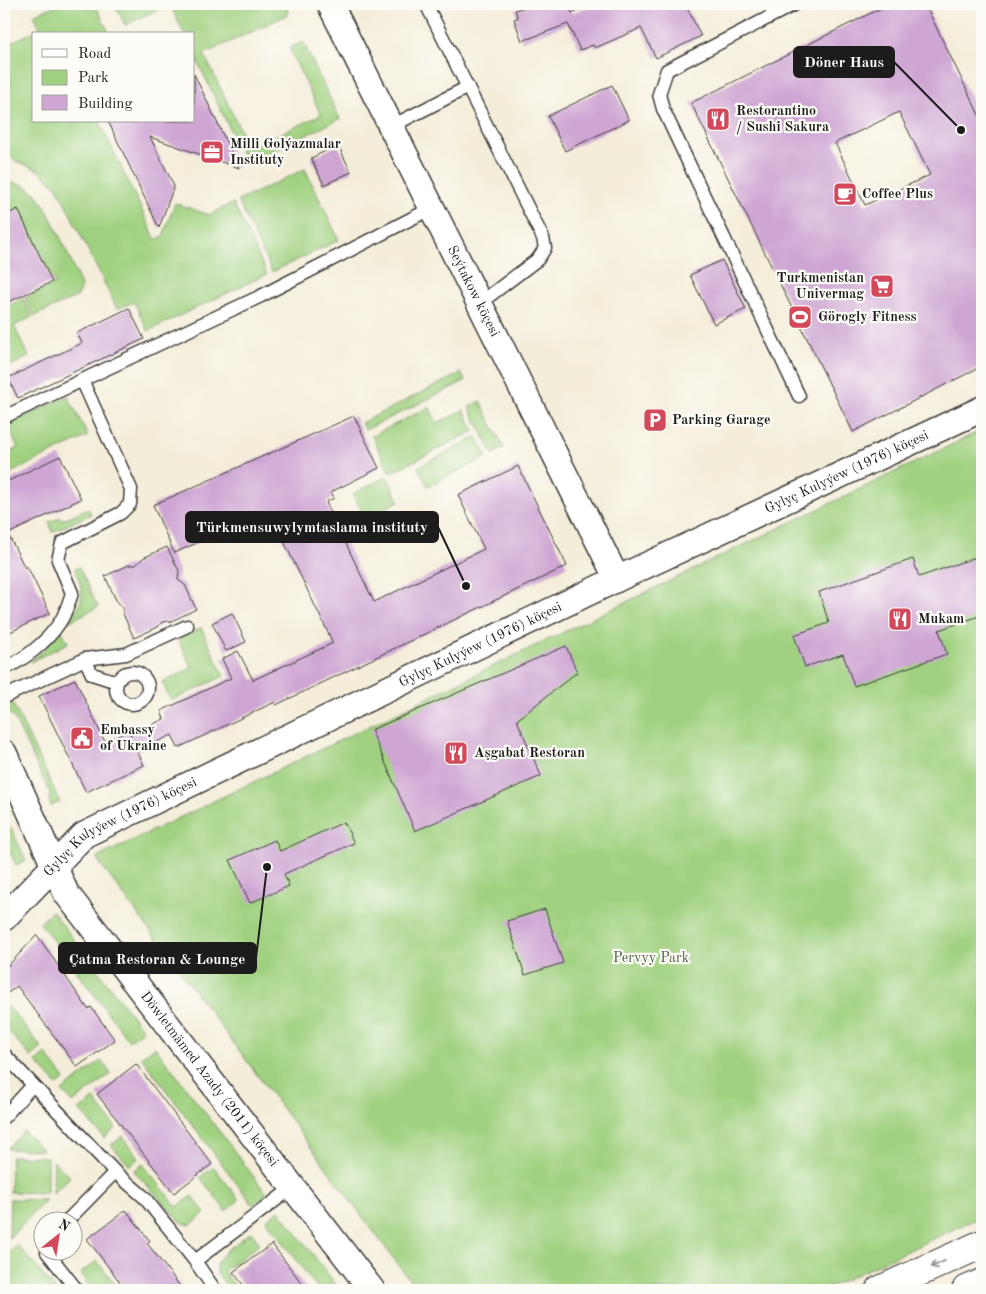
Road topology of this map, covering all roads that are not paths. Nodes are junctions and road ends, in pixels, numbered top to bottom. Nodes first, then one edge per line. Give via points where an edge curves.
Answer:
1 (330, 4) edge
2 (426, 4) edge
3 (795, 4) edge
4 (468, 88) junction
5 (392, 126) junction
6 (432, 208) junction
7 (480, 303) junction
8 (82, 380) junction
9 (799, 396) dead end
10 (982, 409) edge
11 (4, 417) edge
12 (617, 579) junction
13 (187, 626) dead end
14 (134, 650) junction
15 (85, 659) junction
16 (4, 669) edge
17 (135, 672) junction
18 (117, 682) junction
19 (4, 697) edge
20 (4, 753) edge
21 (54, 866) junction
22 (4, 918) edge
23 (4, 1054) edge
24 (33, 1085) junction
25 (4, 1117) edge
26 (115, 1172) junction
27 (292, 1188) junction
28 (76, 1212) edge
29 (982, 1244) edge
30 (195, 1261) junction
31 (55, 1262) edge
32 (982, 1283) edge
33 (77, 1290) edge
34 (215, 1290) edge
35 (372, 1290) edge
36 (880, 1290) edge
37 (966, 1290) edge

1 - 5 street, Seýtakow köçesi
2 - 4 lane
3 - 9 lane via 667,70 659,94 663,109
4 - 5 lane
4 - 7 lane via 544,238 545,248 538,259
5 - 6 street, Seýtakow köçesi
6 - 7 street, Seýtakow köçesi
6 - 8 lane via 261,296
7 - 12 street, Seýtakow köçesi
8 - 11 lane
8 - 16 lane via 131,489 130,504 121,513 62,543 58,560 72,593 61,621 23,659
10 - 12 street, Gylyç Kulyýew (1976) köçesi
12 - 21 street, Gylyç Kulyýew (1976) köçesi via 84,835
13 - 14 lane
14 - 15 lane
14 - 17 lane via 138,661
15 - 18 lane via 92,674
15 - 19 lane
17 - 18 lane via 123,674
17 - 18 lane via 147,685 146,694 140,701 124,701 117,694
20 - 21 street, Döwletmämed Azady (2011) köçesi
21 - 22 street, Gylyç Kulyýew (1976) köçesi
21 - 27 street, Döwletmämed Azady (2011) köçesi via 66,893
23 - 24 lane
24 - 25 lane
24 - 26 lane
26 - 28 lane
26 - 30 lane via 144,1197
27 - 30 lane
27 - 35 street, Döwletmämed Azady (2011) köçesi
29 -> 36 main road
30 - 34 lane
31 - 33 lane
32 - 37 main road

